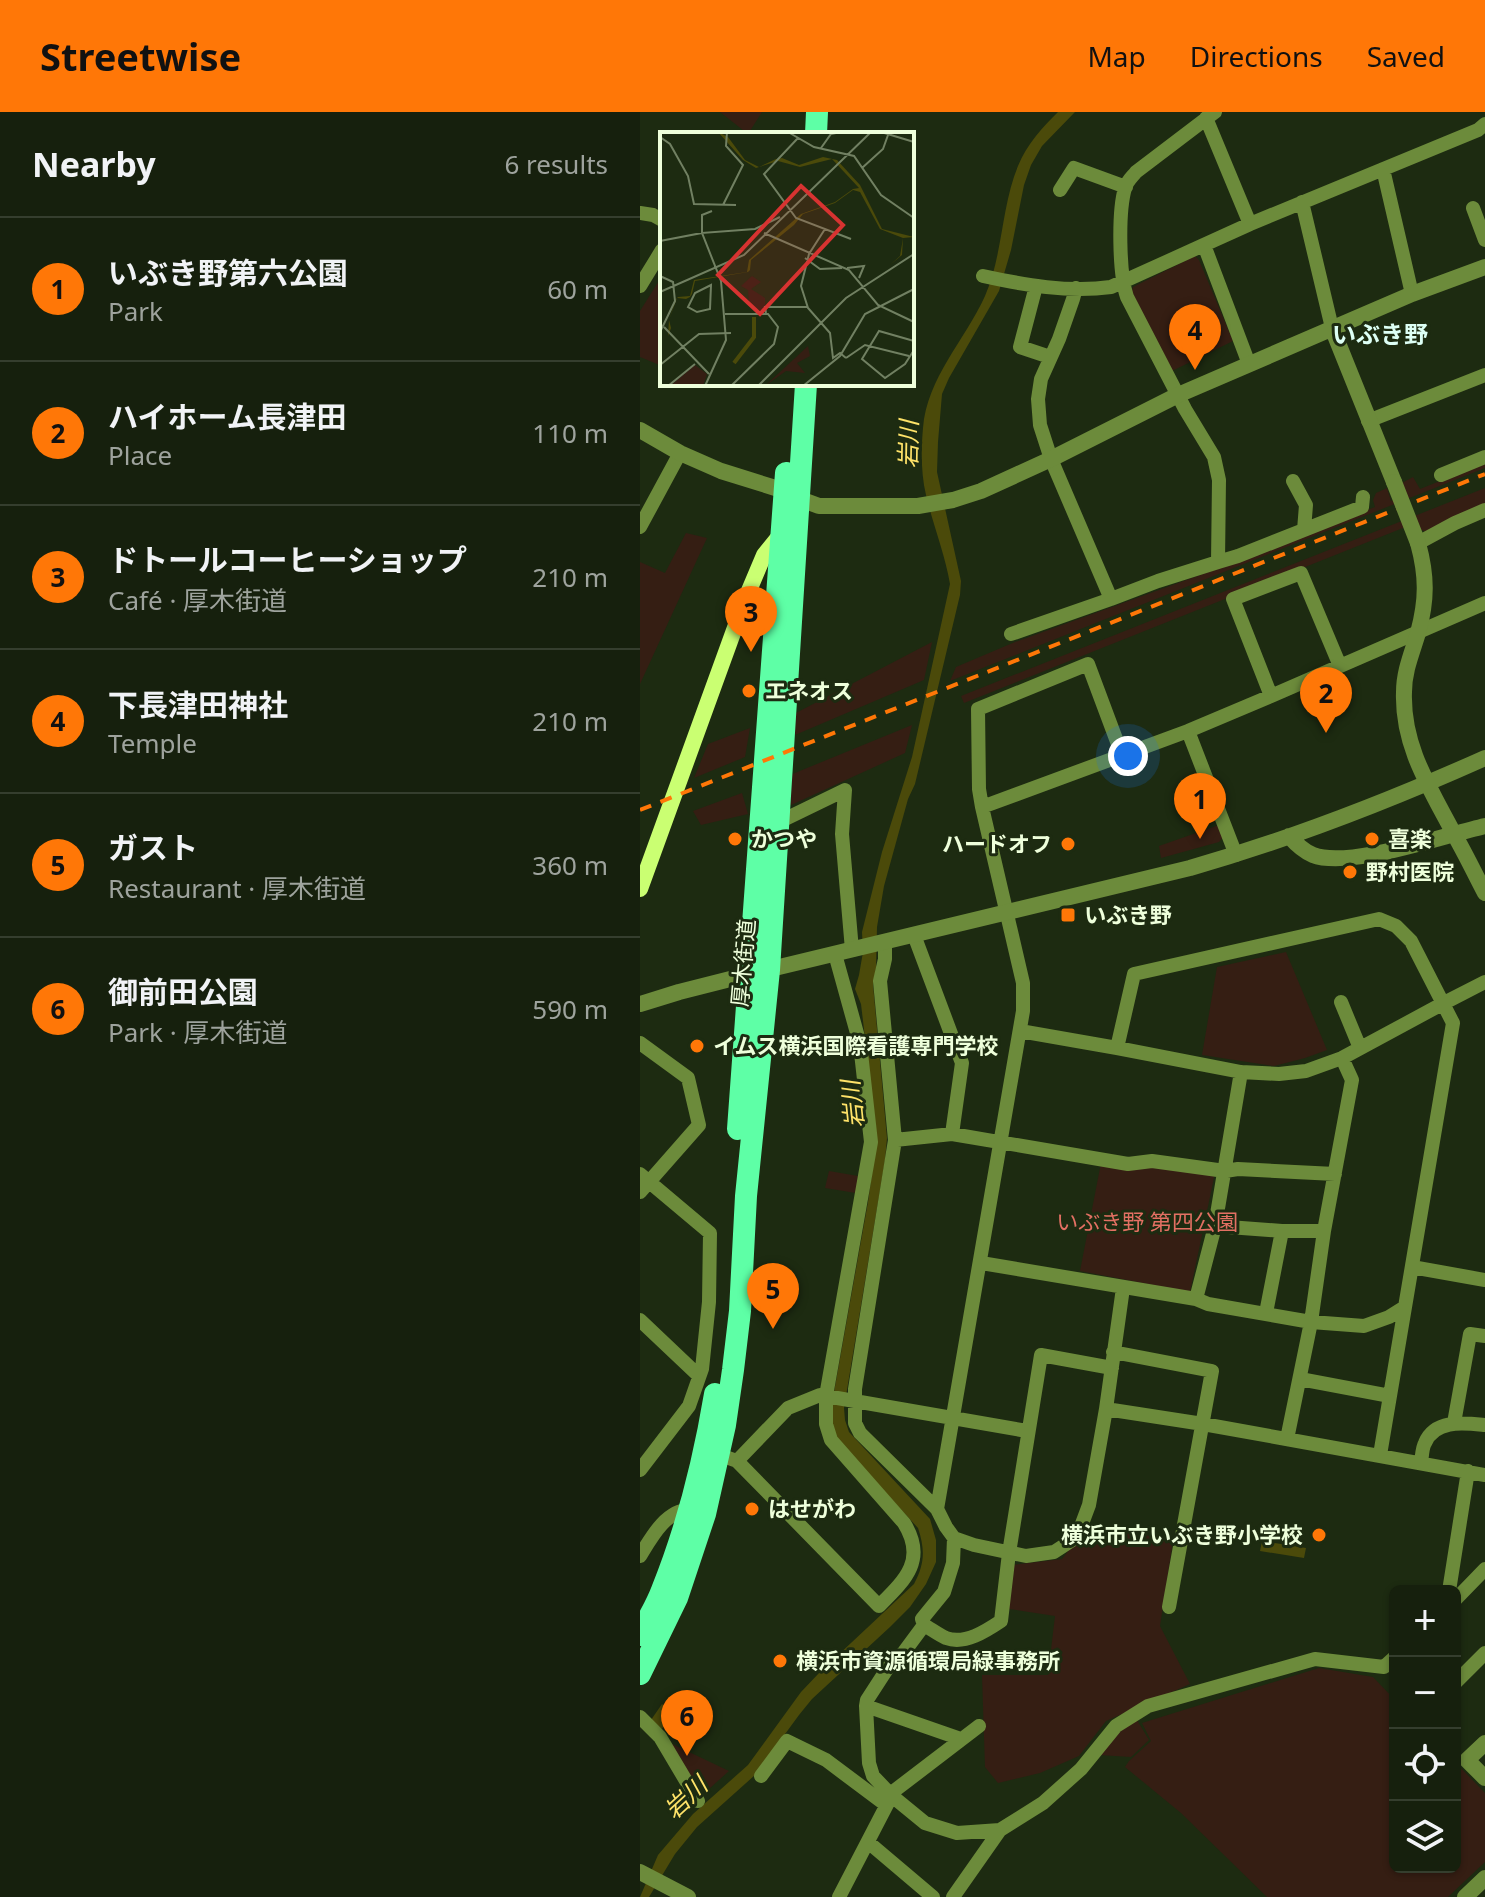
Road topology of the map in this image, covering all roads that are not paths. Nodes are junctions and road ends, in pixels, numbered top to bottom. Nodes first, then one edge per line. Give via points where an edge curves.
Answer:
1 (817, 112) edge
2 (1479, 112) edge
3 (1210, 115) edge
4 (1485, 117) edge
5 (1485, 124) edge
6 (816, 132) edge
7 (1383, 169) junction
8 (1126, 187) junction
9 (1060, 190) dead end
10 (1302, 202) junction
11 (1473, 208) dead end
12 (640, 213) edge
13 (660, 219) edge
14 (1250, 224) junction
15 (1485, 240) edge
16 (1204, 245) junction
17 (660, 253) edge
18 (1485, 267) edge
19 (984, 276) dead end
20 (1122, 282) junction
21 (640, 286) edge
22 (1036, 286) junction
23 (1076, 288) junction
24 (1412, 294) junction
25 (1332, 328) junction
26 (1050, 357) junction
27 (1249, 364) junction
28 (1485, 375) edge
29 (791, 386) edge
30 (806, 386) edge
31 (1178, 395) junction
32 (1368, 421) junction
33 (640, 430) edge
34 (680, 453) junction
35 (1485, 457) edge
36 (1051, 459) junction
37 (1441, 475) dead end
38 (1293, 481) dead end
39 (793, 495) junction
40 (1363, 497) dead end
41 (1485, 510) edge
42 (640, 527) edge
43 (1304, 530) junction
44 (781, 534) junction
45 (1418, 543) junction
46 (1218, 562) junction
47 (1111, 599) junction
48 (1485, 603) edge
49 (1418, 632) junction
50 (1011, 634) dead end
51 (1340, 666) junction
52 (1271, 696) junction
53 (1188, 731) junction
54 (1122, 755) junction
55 (1485, 758) edge
56 (1426, 785) junction
57 (982, 807) junction
58 (779, 822) junction
59 (1485, 826) edge
60 (1454, 833) junction
61 (1289, 836) junction
62 (1236, 855) junction
63 (640, 889) edge
64 (1485, 893) edge
65 (1006, 912) junction
66 (914, 935) junction
67 (884, 942) junction
68 (854, 950) junction
69 (835, 954) junction
70 (760, 972) junction
71 (1485, 982) edge
72 (1341, 1002) dead end
73 (1444, 1003) junction
74 (640, 1004) edge
75 (1020, 1031) junction
76 (640, 1043) edge
77 (1117, 1048) junction
78 (1360, 1048) junction
79 (1342, 1058) junction
80 (1241, 1072) junction
81 (952, 1134) junction
82 (895, 1140) junction
83 (1000, 1142) junction
84 (1225, 1171) junction
85 (1335, 1174) junction
86 (643, 1182) edge
87 (1215, 1226) junction
88 (1282, 1231) junction
89 (1324, 1231) junction
90 (981, 1263) junction
91 (1412, 1267) junction
92 (1485, 1280) edge
93 (1123, 1288) junction
94 (1196, 1299) junction
95 (1405, 1307) junction
96 (1266, 1313) junction
97 (640, 1320) edge
98 (1311, 1322) junction
99 (1485, 1336) edge
100 (1113, 1352) junction
101 (1112, 1368) junction
102 (699, 1376) junction
103 (1300, 1379) junction
104 (827, 1396) junction
105 (1390, 1396) junction
106 (852, 1401) junction
107 (1106, 1409) junction
108 (952, 1419) junction
109 (1454, 1423) junction
110 (1203, 1424) junction
111 (1485, 1425) edge
112 (1027, 1431) junction
113 (1287, 1439) junction
114 (1380, 1455) junction
115 (728, 1458) junction
116 (1421, 1463) junction
117 (640, 1470) edge
118 (1468, 1471) junction
119 (1485, 1475) edge
120 (937, 1509) junction
121 (689, 1510) junction
122 (954, 1538) junction
123 (1009, 1553) junction
124 (640, 1556) edge
125 (1485, 1569) edge
126 (1450, 1585) edge
127 (1461, 1594) edge
128 (1169, 1607) dead end
129 (924, 1625) junction
130 (640, 1635) edge
131 (1485, 1653) edge
132 (1389, 1662) edge
133 (640, 1674) edge
134 (1461, 1677) edge
135 (866, 1706) junction
136 (640, 1717) edge
137 (979, 1726) dead end
138 (961, 1739) junction
139 (1485, 1743) edge
140 (761, 1776) dead end
141 (1485, 1778) edge
142 (889, 1800) junction
143 (698, 1801) dead end
144 (1000, 1830) junction
145 (868, 1842) junction
146 (641, 1872) edge
147 (1485, 1878) edge
148 (688, 1897) edge
149 (839, 1897) edge
150 (933, 1897) edge
151 (953, 1897) edge
152 (1465, 1897) edge

1 - 6 highway
2 - 4 street
3 - 8 street via 1136,172
3 - 14 street
5 - 7 street
7 - 10 street
7 - 24 street
8 - 9 street via 1074,168
8 - 20 street
10 - 14 street
10 - 25 street
11 - 15 street
12 - 13 street
14 - 16 street
16 - 20 street
16 - 27 street
17 - 21 street
18 - 24 street
19 - 22 street
20 - 23 street
20 - 31 street
22 - 23 street
22 - 26 street via 1020,347
23 - 26 street
24 - 25 street
25 - 27 street
25 - 32 street
26 - 36 street via 1038,399
27 - 31 street
28 - 32 street
29 - 39 highway, 厚木街道
30 - 39 highway, 厚木街道
31 - 36 street
31 - 46 street via 1214,457 1219,480
32 - 45 street, bridge
33 - 34 street
34 - 39 street
34 - 42 street
35 - 37 street
36 - 39 street via 981,491 920,505 819,506
36 - 47 street
38 - 43 street via 1306,505
39 - 44 highway, 厚木街道
39 - 58 highway, 厚木街道
40 - 43 street via 1362,507
41 - 45 street
43 - 46 street
44 - 63 main road via 764,555 745,600
44 - 70 highway, 厚木街道
45 - 49 street via 1426,589
46 - 47 street
47 - 50 street
48 - 49 street
49 - 51 street
49 - 56 street via 1406,672 1404,714
51 - 52 street
51 - 52 street via 1301,573 1233,599
52 - 53 street
53 - 54 street
53 - 62 street
54 - 57 street
54 - 57 street via 1088,664 978,709
55 - 56 street
56 - 60 street
56 - 61 street
57 - 65 street
58 - 68 street via 845,790 842,834
58 - 70 highway, 厚木街道
59 - 60 street
60 - 61 street via 1389,851 1334,858 1308,853
60 - 64 street
61 - 62 street
62 - 65 street
65 - 66 street
65 - 75 street via 1023,983
66 - 67 street
66 - 81 street via 962,1063
67 - 68 street
67 - 82 street via 880,981
68 - 69 street
69 - 70 street
69 - 104 street via 860,1044 871,1142
70 - 74 street
70 - 115 highway, 厚木街道
70 - 121 highway, 厚木街道 via 719,1362
71 - 73 street
72 - 78 street
73 - 77 street via 1411,941 1379,919 1134,974
73 - 78 street
73 - 91 street via 1453,1023
75 - 77 street
75 - 83 street
76 - 86 street via 688,1078 699,1125
77 - 80 street
78 - 79 street
79 - 80 street via 1306,1071
79 - 85 street via 1352,1080
80 - 84 street
81 - 82 street
81 - 83 street
82 - 106 street
83 - 84 street via 1128,1164 1152,1161
83 - 90 street
84 - 85 street
84 - 87 street
85 - 89 street
86 - 102 street via 710,1233 709,1302
87 - 88 street
87 - 94 street
88 - 89 street
88 - 96 street
89 - 98 street
90 - 93 street
90 - 108 street
91 - 92 street
91 - 95 street
93 - 94 street
93 - 100 street
94 - 96 street
95 - 98 street via 1364,1326
95 - 105 street
96 - 98 street
97 - 102 street
98 - 103 street
99 - 109 street via 1470,1334
100 - 101 street
100 - 110 street via 1212,1371
101 - 107 street
101 - 112 street via 1041,1355
102 - 117 street via 689,1406
103 - 105 street
103 - 113 street
104 - 106 street
104 - 115 street via 788,1408
104 - 115 street via 831,1440 904,1523 912,1544 905,1580 879,1606
105 - 114 street
106 - 108 street
106 - 120 street via 860,1433
107 - 110 street
107 - 123 street via 1089,1505 1077,1537 1054,1552
108 - 112 street
108 - 120 street
109 - 111 street
109 - 116 street via 1435,1429
110 - 113 street
110 - 128 street
112 - 123 street
113 - 114 street
114 - 116 street
115 - 133 highway, 厚木街道 via 682,1585
116 - 118 street
118 - 119 street
118 - 126 street
120 - 122 street
121 - 124 street via 680,1510 663,1523
121 - 130 highway, 厚木街道
122 - 123 street
122 - 129 street via 944,1592 922,1619
123 - 129 street via 1001,1621 956,1640
125 - 127 street
129 - 135 street via 889,1666
131 - 134 street
132 - 144 street via 1315,1659 1148,1706 1116,1726 1081,1769 1043,1803
135 - 138 street
135 - 142 street via 869,1763
136 - 143 street via 660,1737
137 - 138 street
138 - 142 street
139 - 141 street via 1467,1760
140 - 142 street via 787,1741
142 - 144 street via 925,1823 957,1833
142 - 145 street
144 - 151 street
145 - 149 street
145 - 150 street
146 - 148 street
147 - 152 street

